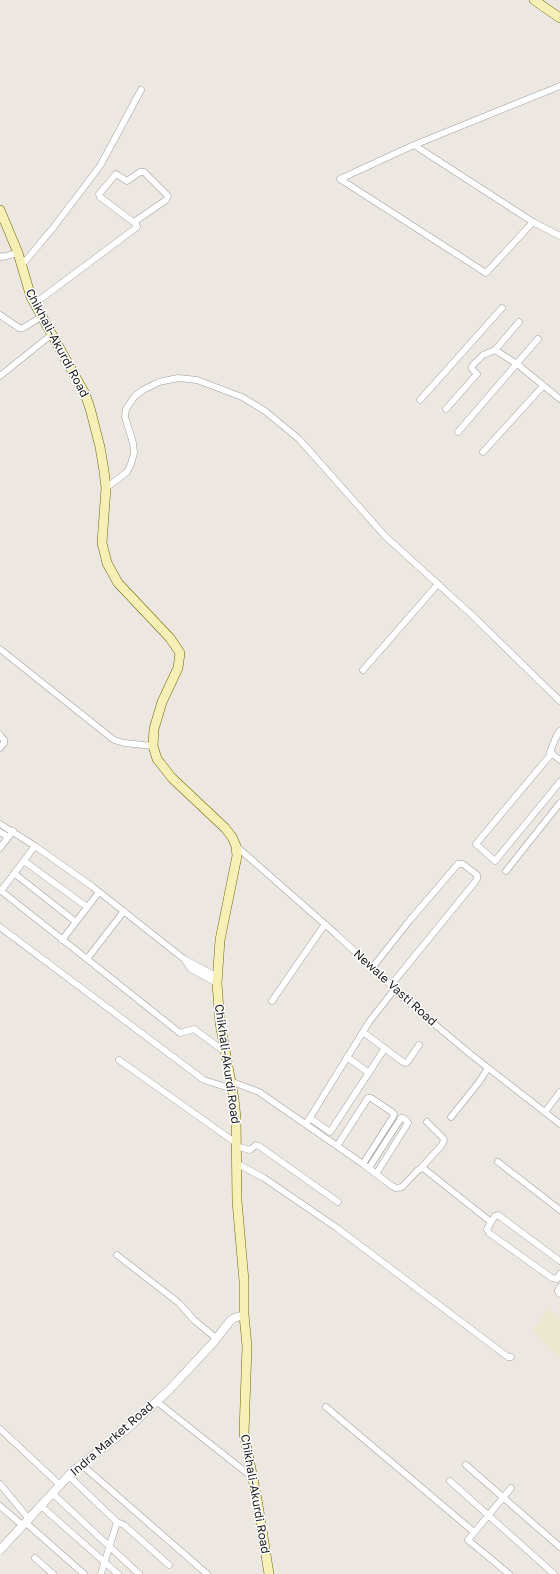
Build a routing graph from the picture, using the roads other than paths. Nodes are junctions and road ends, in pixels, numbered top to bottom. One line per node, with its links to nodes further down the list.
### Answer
1 (534, 0): 4 (main road)
2 (544, 0): 3 (main road)
3 (560, 11)
4 (560, 18)
5 (560, 86): 7 (street)
6 (141, 90): 14 (street)
7 (414, 145): 10 (street); 10 (street)
8 (0, 210): 12 (main road, Chikhali-Akurdi Road)
9 (134, 222): 9 (street); 15 (street)
10 (533, 222): 11 (street)
11 (560, 236)
12 (18, 252): 13 (street); 14 (main road, Chikhali-Akurdi Road)
13 (0, 256)
14 (22, 265): 15 (main road, Chikhali-Akurdi Road)
15 (34, 304): 18 (main road, Chikhali-Akurdi Road)
16 (502, 308): 27 (street)
17 (0, 315): 18 (street)
18 (41, 317): 20 (main road, Chikhali-Akurdi Road)
19 (519, 322): 22 (street)
20 (51, 335): 24 (street); 31 (main road, Chikhali-Akurdi Road)
21 (538, 339): 23 (street)
22 (495, 350): 23 (street); 28 (street)
23 (516, 364): 25 (street); 29 (street)
24 (0, 376)
25 (543, 386): 26 (street); 30 (street)
26 (560, 399)
27 (420, 400)
28 (446, 409)
29 (458, 432)
30 (483, 452)
31 (106, 488): 32 (street); 38 (main road)
32 (438, 584): 34 (street); 35 (street)
33 (0, 649): 38 (street)
34 (363, 670)
35 (560, 701)
36 (560, 731): 40 (street)
37 (0, 735): 39 (street)
38 (153, 746): 49 (main road)
39 (0, 748)
40 (552, 753): 41 (street); 42 (street)
41 (560, 760)
42 (560, 782)
43 (560, 803): 52 (street)
44 (0, 824): 45 (street)
45 (13, 831): 47 (street); 48 (street)
46 (0, 832): 47 (street)
47 (8, 837): 50 (street)
48 (35, 846): 51 (street); 55 (street)
49 (236, 846): 59 (street, Newale Vasti Road); 64 (main road, Chikhali-Akurdi Road)
50 (0, 848)
51 (24, 862): 53 (street); 56 (street)
52 (506, 871)
53 (15, 874): 54 (street); 58 (street)
54 (1, 891): 61 (street)
55 (99, 892): 56 (street); 57 (street)
56 (87, 907): 58 (street)
57 (124, 911): 62 (street); 64 (street)
58 (76, 922): 61 (street)
59 (325, 924): 63 (street, Newale Vasti Road); 66 (street)
60 (0, 926): 75 (street)
61 (62, 940): 62 (street)
62 (86, 959): 70 (street)
63 (372, 968): 65 (street, Newale Vasti Road); 65 (street)
64 (218, 980): 70 (main road, Chikhali-Akurdi Road)
65 (392, 987): 67 (street); 73 (street, Newale Vasti Road)
66 (272, 1001)
67 (363, 1032): 69 (street); 71 (street)
68 (419, 1045): 69 (street)
69 (385, 1048): 74 (street)
70 (225, 1052): 75 (main road, Chikhali-Akurdi Road)
71 (347, 1057): 74 (street); 79 (street)
72 (119, 1060): 83 (street)
73 (488, 1068): 77 (street, Newale Vasti Road); 78 (street)
74 (369, 1073): 79 (street)
75 (231, 1085): 81 (street); 83 (main road, Chikhali-Akurdi Road)
76 (560, 1092): 77 (street)
77 (545, 1112): 82 (street, Newale Vasti Road)
78 (452, 1117)
79 (310, 1118): 81 (street)
80 (427, 1122): 89 (street)
81 (306, 1124): 84 (street)
82 (560, 1124)
83 (236, 1144): 86 (main road, Chikhali-Akurdi Road); 91 (street)
84 (337, 1146): 87 (street); 87 (street)
85 (498, 1162): 92 (street)
86 (236, 1163): 99 (main road, Chikhali-Akurdi Road); 101 (street)
87 (363, 1164): 88 (street)
88 (369, 1168): 90 (street); 90 (street)
89 (421, 1168): 90 (street); 93 (street)
90 (376, 1174)
91 (338, 1202)
92 (560, 1210)
93 (491, 1222): 95 (street); 96 (street)
94 (117, 1255): 100 (street)
95 (560, 1261)
96 (560, 1274)
97 (560, 1287): 98 (street)
98 (560, 1294)
99 (244, 1315): 100 (street, Indra Market Road); 108 (main road, Chikhali-Akurdi Road)
100 (217, 1339): 102 (street, Indra Market Road)
101 (511, 1357)
102 (156, 1401): 105 (street, Indra Market Road); 108 (street)
103 (326, 1407): 120 (street)
104 (0, 1429): 111 (street)
105 (82, 1464): 107 (street, Indra Market Road); 132 (street)
106 (466, 1465): 114 (street)
107 (69, 1476): 111 (street, Indra Market Road); 119 (street)
108 (252, 1477): 133 (main road, Chikhali-Akurdi Road)
109 (450, 1481): 117 (street)
110 (0, 1484): 118 (street)
111 (60, 1485): 113 (street, Indra Market Road)
112 (511, 1488): 114 (street)
113 (52, 1494): 116 (street, Indra Market Road); 122 (street)
114 (503, 1497): 117 (street); 121 (street)
115 (0, 1506): 118 (street)
116 (40, 1506): 118 (street, Indra Market Road); 125 (street)
117 (488, 1515): 120 (street); 135 (street)
118 (25, 1522): 123 (street, Indra Market Road); 128 (street)
119 (118, 1522): 122 (street); 126 (street)
120 (474, 1532): 134 (street)
121 (560, 1547)
122 (110, 1548): 125 (street); 131 (street)
123 (0, 1550)
124 (35, 1558): 127 (street)
125 (105, 1562): 129 (street); 130 (street)
126 (170, 1566)
127 (53, 1574)
128 (84, 1574)
129 (101, 1574)
130 (118, 1574)
131 (138, 1574)
132 (207, 1574)
133 (269, 1574)
134 (509, 1574)
135 (554, 1574)

